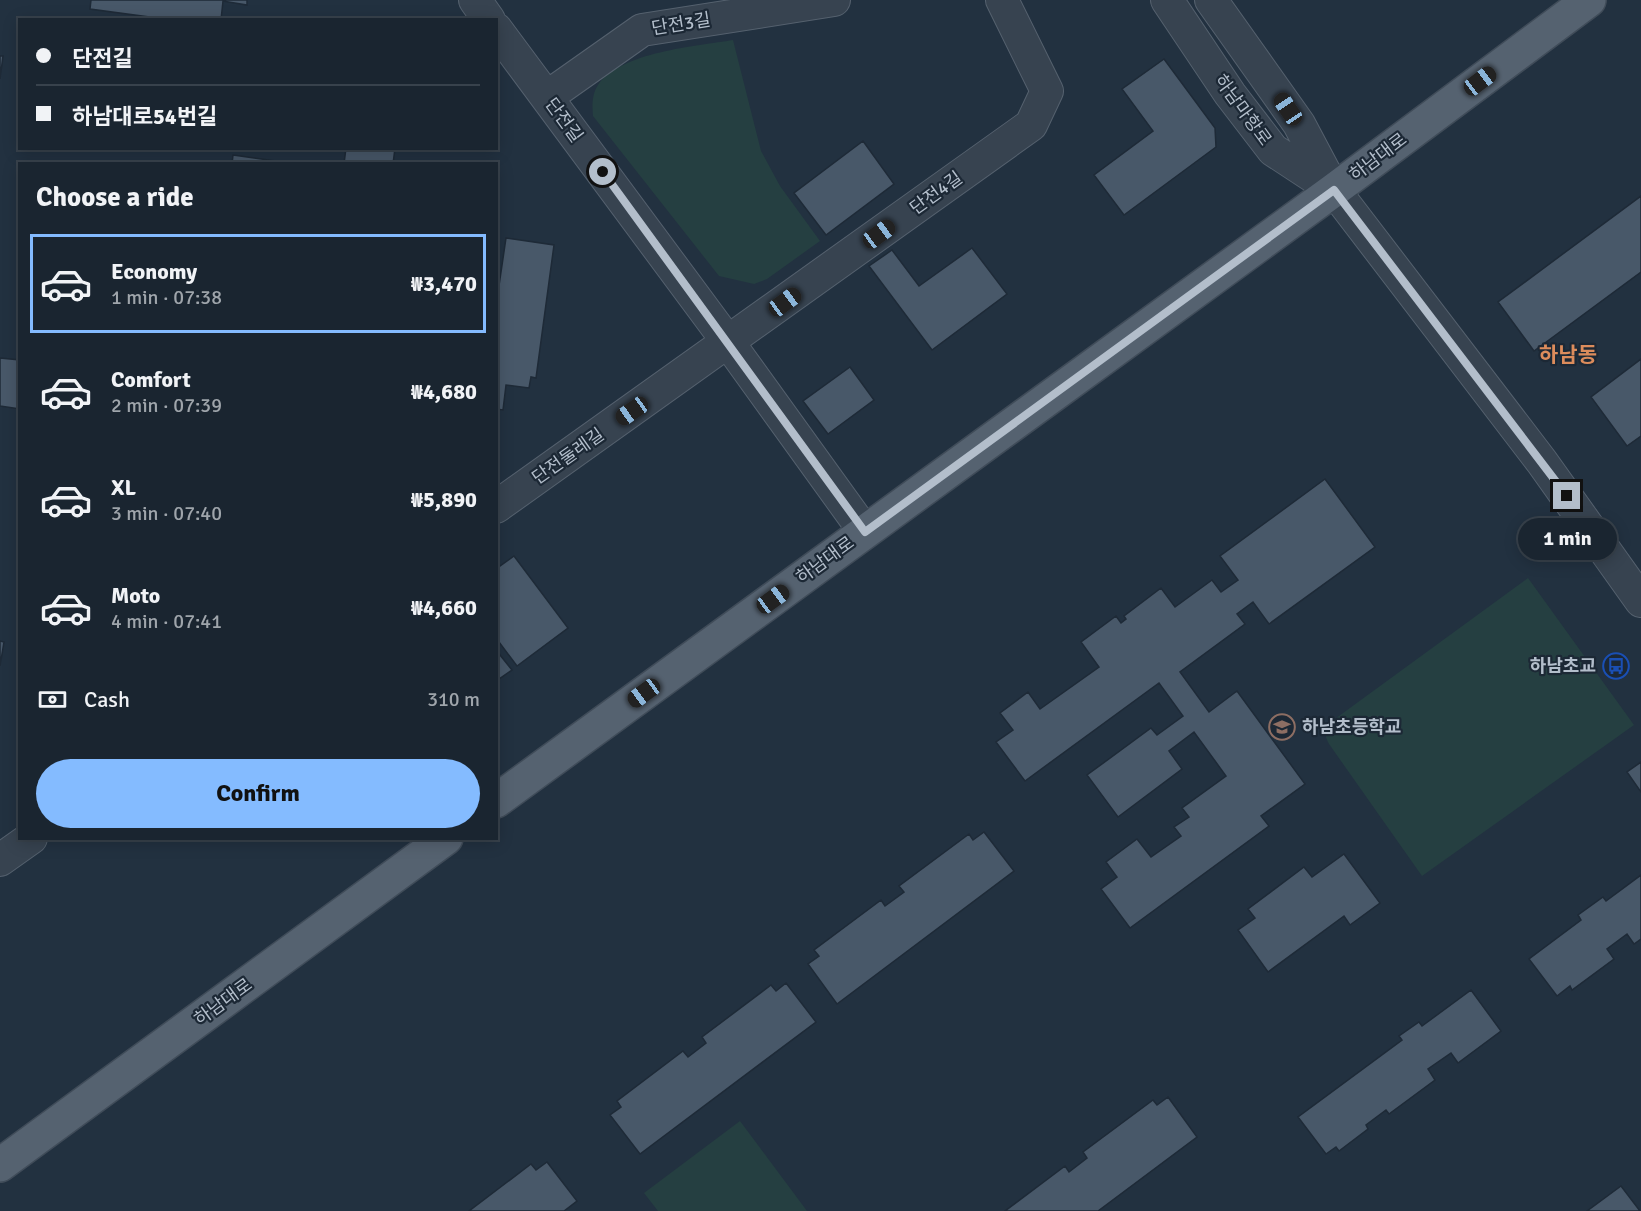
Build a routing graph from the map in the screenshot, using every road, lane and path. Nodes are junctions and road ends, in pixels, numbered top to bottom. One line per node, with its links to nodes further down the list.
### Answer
1 (475, 0): 7 (street)
2 (834, 0): 9 (street, 단전3길)
3 (1002, 0): 11 (street, 단전4길)
4 (1167, 0): 10 (street, 하남마항로)
5 (1211, 0): 10 (street, 하남마항로)
6 (1589, 0): 10 (main road, 하남대로)
7 (488, 18)
8 (498, 32): 9 (street, 단전길)
9 (547, 97): 11 (street, 단전길)
10 (1334, 190): 13 (main road, 하남대로); 14 (street)
11 (728, 342): 12 (street, 단전둘레길); 13 (street, 단전길)
12 (498, 506)
13 (865, 532): 15 (main road, 하남대로)
14 (1641, 601)
15 (498, 800)
16 (28, 840): 18 (street)
17 (443, 840): 19 (main road, 하남대로)
18 (0, 860)
19 (0, 1165)

